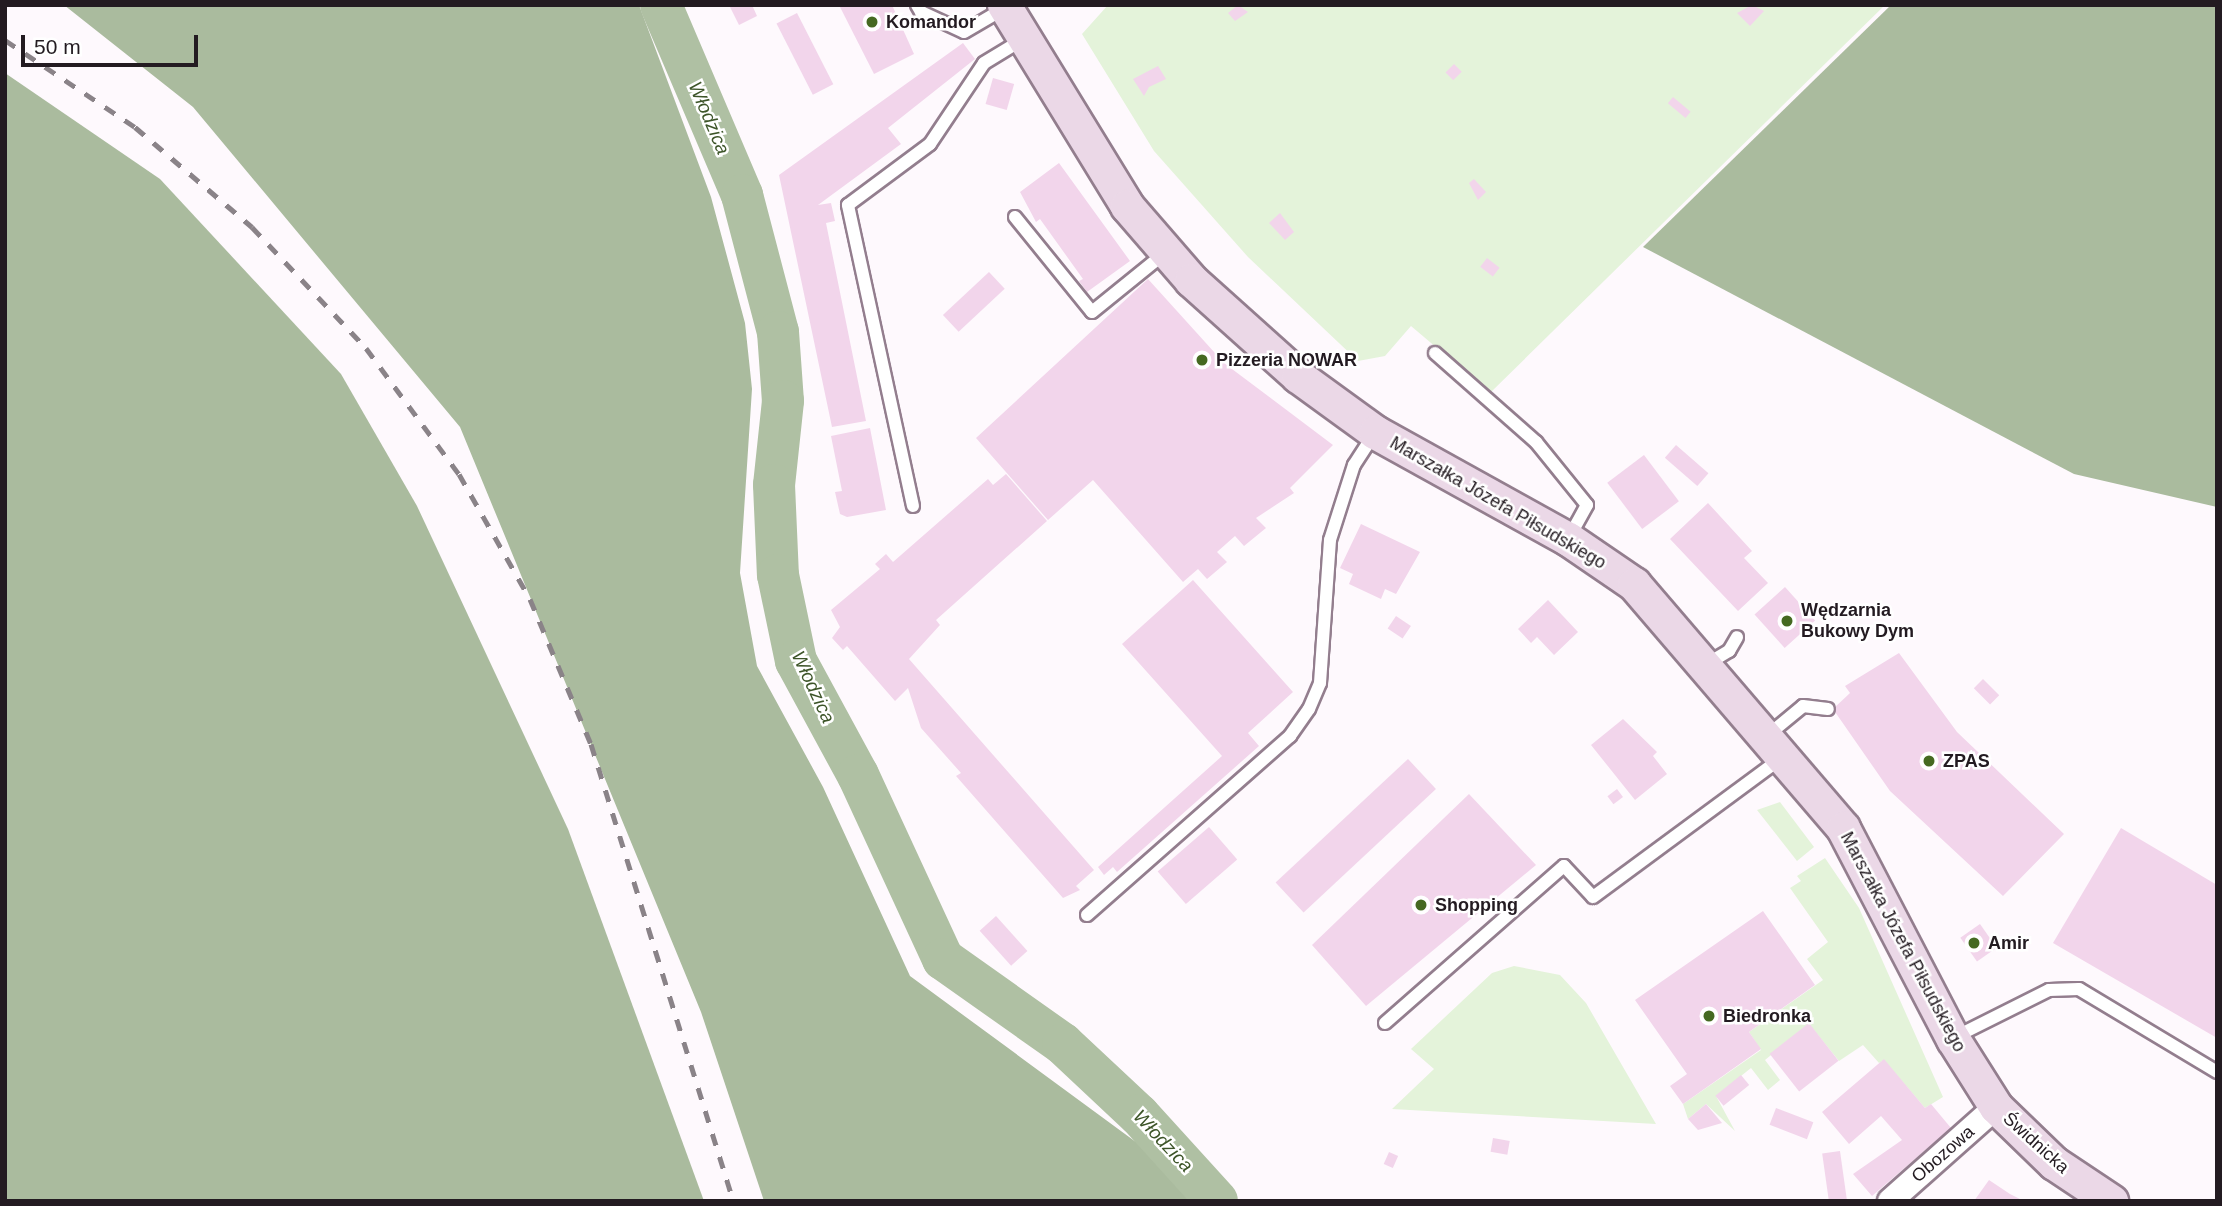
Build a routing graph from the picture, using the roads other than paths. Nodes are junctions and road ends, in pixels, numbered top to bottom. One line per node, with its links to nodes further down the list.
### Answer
1 (917, 5): 2 (lane)
2 (1004, 7): 3 (street, Marszałka Józefa Piłsudskiego)
3 (1022, 40): 5 (street, Marszałka Józefa Piłsudskiego); 8 (lane)
4 (1016, 217): 5 (lane)
5 (1166, 251): 7 (street, Marszałka Józefa Piłsudskiego)
6 (1435, 353): 9 (lane)
7 (1375, 432): 9 (street, Marszałka Józefa Piłsudskiego); 14 (lane)
8 (913, 506)
9 (1567, 540): 11 (street, Marszałka Józefa Piłsudskiego)
10 (1737, 637): 11 (lane)
11 (1707, 664): 13 (street, Marszałka Józefa Piłsudskiego)
12 (1828, 709): 13 (lane)
13 (1777, 745): 15 (lane); 16 (street, Marszałka Józefa Piłsudskiego)
14 (1087, 915)
15 (1385, 1023)
16 (1953, 1039): 17 (lane); 18 (street, Marszałka Józefa Piłsudskiego)
17 (2217, 1072)
18 (1996, 1107): 19 (street, Obozowa); 20 (street, Świdnicka)
19 (1890, 1201)
20 (2111, 1201)

